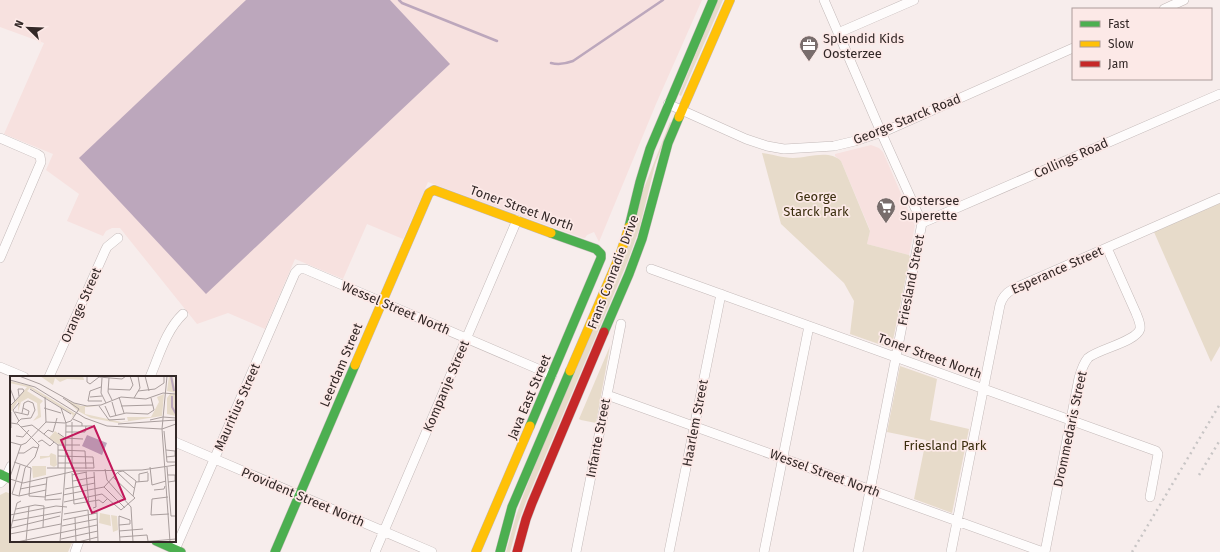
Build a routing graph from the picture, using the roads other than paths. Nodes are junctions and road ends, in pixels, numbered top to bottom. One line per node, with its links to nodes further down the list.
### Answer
1 (713, 0): 10 (main road, Frans Conradie Drive)
2 (730, 0): 11 (main road, Frans Conradie Drive)
3 (824, 0): 7 (street, Friesland Street)
4 (914, 0): 7 (street)
5 (1184, 0): 6 (street)
6 (1166, 8)
7 (838, 33): 12 (street, Friesland Street)
8 (1072, 48): 12 (street, George Starck Road)
9 (1220, 94): 17 (street, Collings Road)
10 (668, 104): 11 (street, George Starck Road); 58 (main road, Frans Conradie Drive)
11 (682, 111): 12 (street, George Starck Road); 59 (main road, Frans Conradie Drive)
12 (881, 132): 17 (street, Friesland Street)
13 (0, 138): 21 (street)
14 (434, 190): 16 (main road, Toner Street North); 25 (main road, Leerdam Street)
15 (1220, 198): 19 (street, Esperance Street)
16 (517, 220): 20 (main road, Toner Street North); 29 (street, Kompanje Street)
17 (922, 223): 30 (street, Friesland Street)
18 (118, 238): 34 (street, Orange Street)
19 (1107, 248): 36 (street, Esperance Street); 38 (street, Drommedaris Street)
20 (600, 252): 32 (main road, Java East Street)
21 (0, 258)
22 (305, 269): 25 (street, Wessel Street North); 42 (street, Mauritius Street)
23 (651, 269): 24 (street, Toner Street North)
24 (721, 294): 28 (street, Toner Street North); 39 (street, Haarlem Street)
25 (383, 302): 29 (street, Wessel Street North); 46 (main road, Leerdam Street)
26 (183, 314): 35 (street)
27 (620, 324): 37 (street, Infante Street)
28 (808, 326): 30 (street, Toner Street North); 41 (street)
29 (467, 338): 32 (street, Wessel Street North); 49 (street, Kompanje Street)
30 (896, 357): 36 (street, Toner Street North); 45 (street, Friesland Street)
31 (0, 367): 33 (street)
32 (552, 375): 57 (main road, Java East Street)
33 (22, 376)
34 (49, 376)
35 (150, 376)
36 (983, 389): 38 (street, Toner Street North); 48 (street, Esperance Street)
37 (607, 395): 39 (street, Wessel Street North); 60 (street, Infante Street)
38 (1071, 420): 47 (street, Toner Street North); 65 (street, Drommedaris Street)
39 (694, 426): 41 (street, Wessel Street North); 61 (street, Haarlem Street)
40 (176, 442): 42 (street, Provident Street North)
41 (782, 458): 45 (street, Wessel Street North); 62 (street)
42 (214, 459): 46 (street, Provident Street North); 52 (street, Mauritius Street)
43 (10, 468): 44 (street)
44 (4, 479)
45 (870, 490): 48 (street, Wessel Street North); 63 (street, Friesland Street)
46 (299, 495): 49 (street, Provident Street North); 54 (main road, Leerdam Street)
47 (1150, 497)
48 (957, 521): 64 (street, Esperance Street); 65 (street, Wessel Street North)
49 (383, 531): 55 (street, Kompanje Street); 56 (street, Provident Street North)
50 (79, 542): 53 (street)
51 (158, 542): 52 (main road)
52 (177, 551)
53 (75, 552)
54 (275, 552)
55 (374, 552)
56 (432, 552)
57 (476, 552)
58 (500, 552)
59 (517, 552)
60 (576, 552)
61 (669, 552)
62 (764, 552)
63 (858, 552)
64 (951, 552)
65 (1044, 552)

